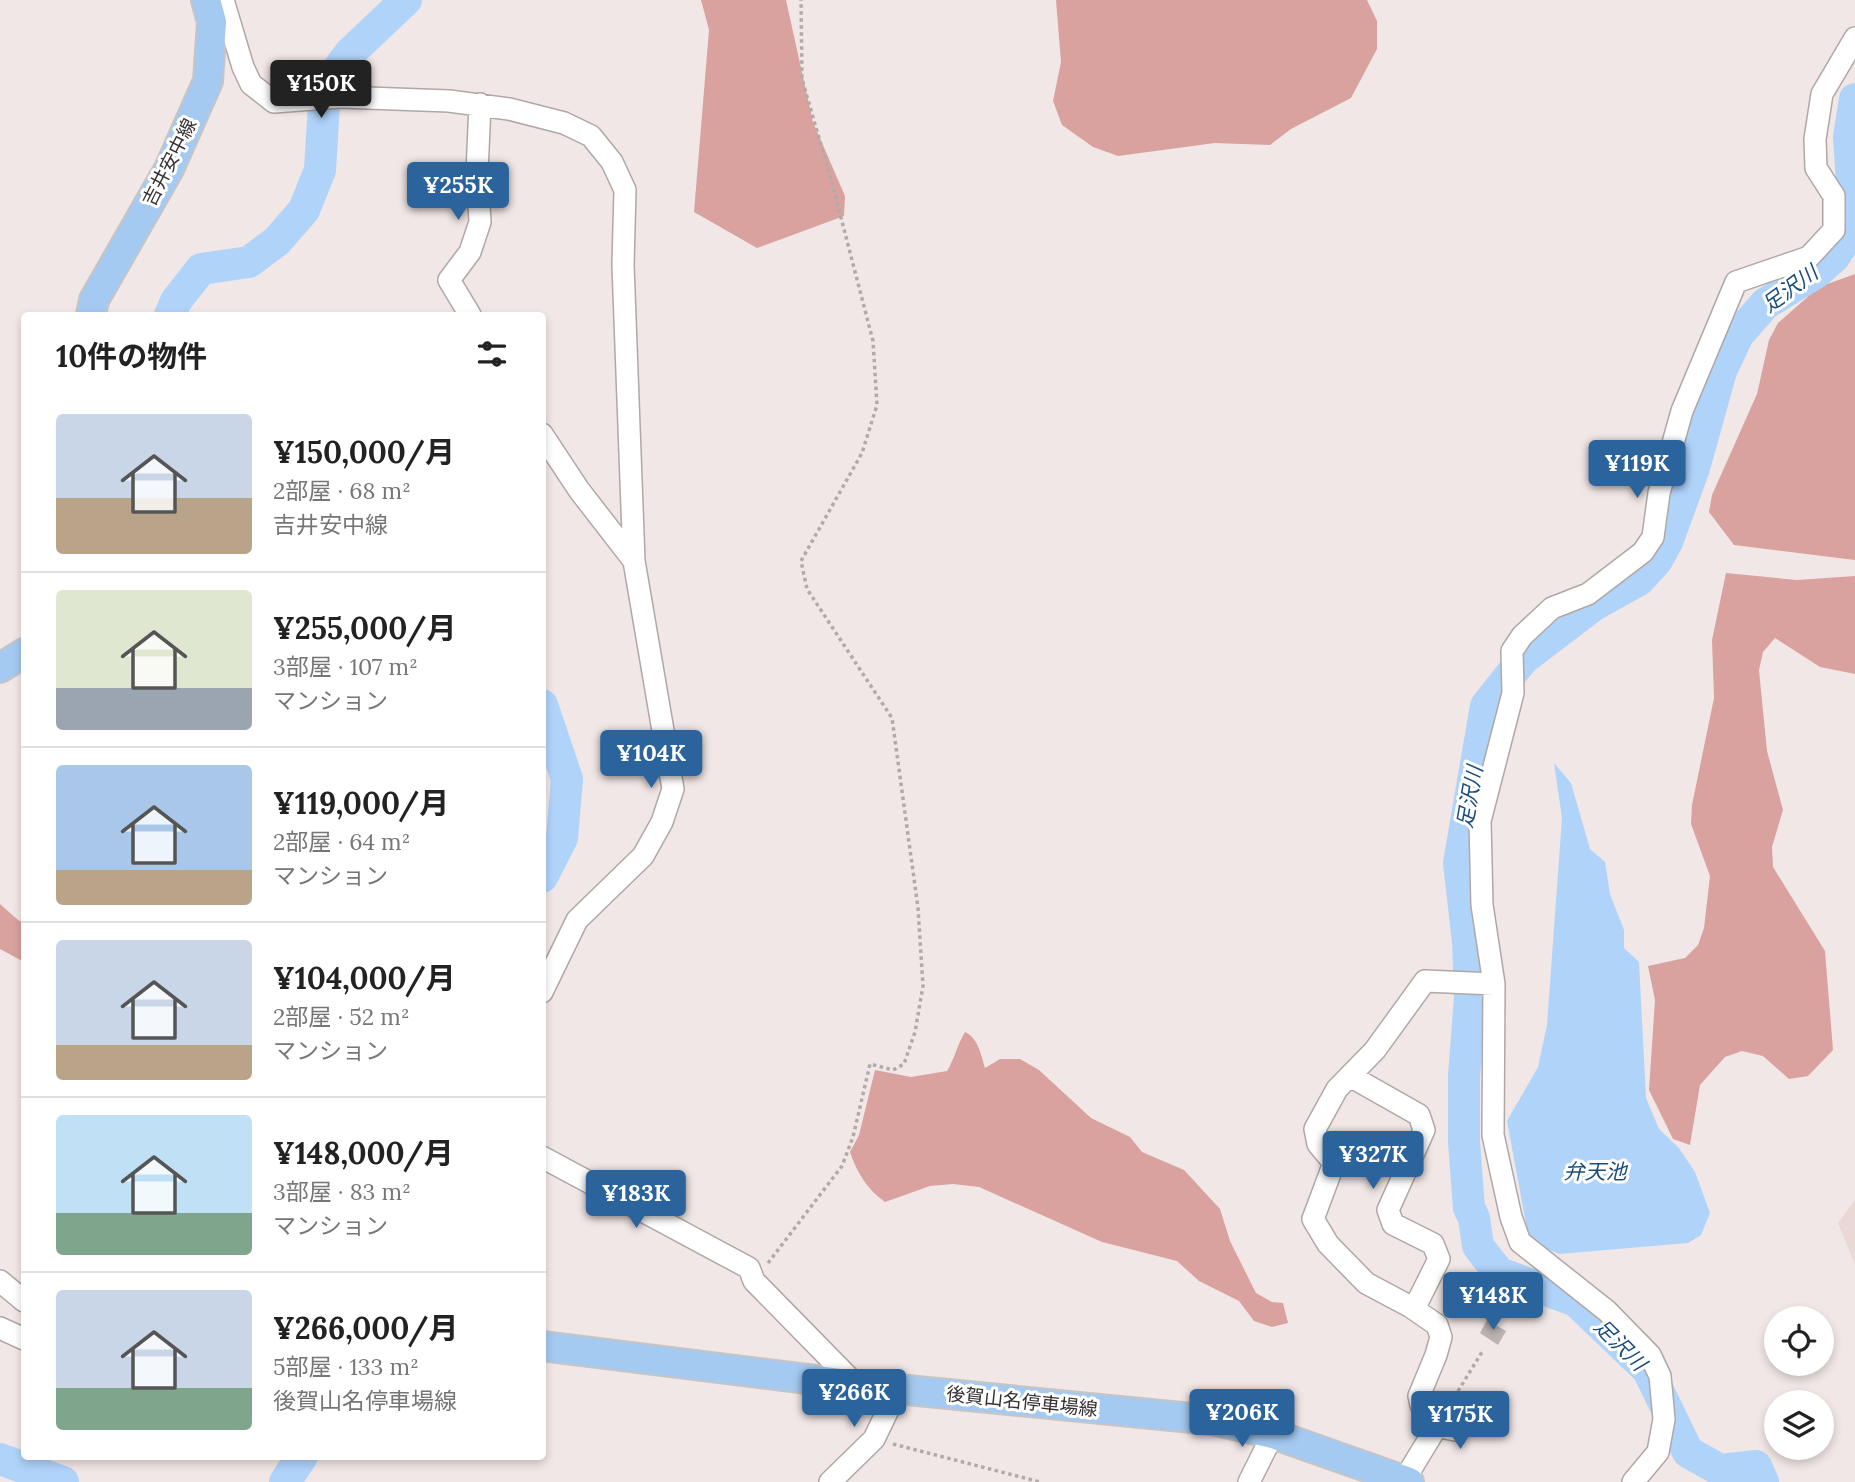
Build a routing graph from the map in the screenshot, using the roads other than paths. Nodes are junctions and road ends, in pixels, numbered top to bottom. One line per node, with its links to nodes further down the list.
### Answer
1 (206, 0): 5 (main road, 吉井安中線)
2 (223, 0): 4 (street)
3 (1855, 38): 12 (street)
4 (480, 104): 6 (street); 8 (street)
5 (92, 312)
6 (468, 312)
7 (546, 440): 8 (street)
8 (634, 561): 11 (street)
9 (21, 655): 10 (main road)
10 (0, 668)
11 (546, 984)
12 (1493, 984): 13 (street); 29 (street)
13 (1350, 1076): 17 (street); 17 (street)
14 (546, 1159): 21 (street)
15 (0, 1281): 16 (street)
16 (21, 1298)
17 (1414, 1309): 24 (street)
18 (0, 1328): 19 (street)
19 (21, 1338)
20 (546, 1346): 21 (main road, 後賀山名停車場線)
21 (856, 1385): 22 (main road, 後賀山名停車場線)
22 (898, 1389): 25 (main road, 後賀山名停車場線); 27 (street)
23 (1471, 1418): 24 (street)
24 (1440, 1420): 26 (street)
25 (1273, 1434): 26 (main road, 後賀山名停車場線); 28 (street)
26 (1406, 1481)
27 (830, 1482)
28 (1249, 1482)
29 (1633, 1482)

